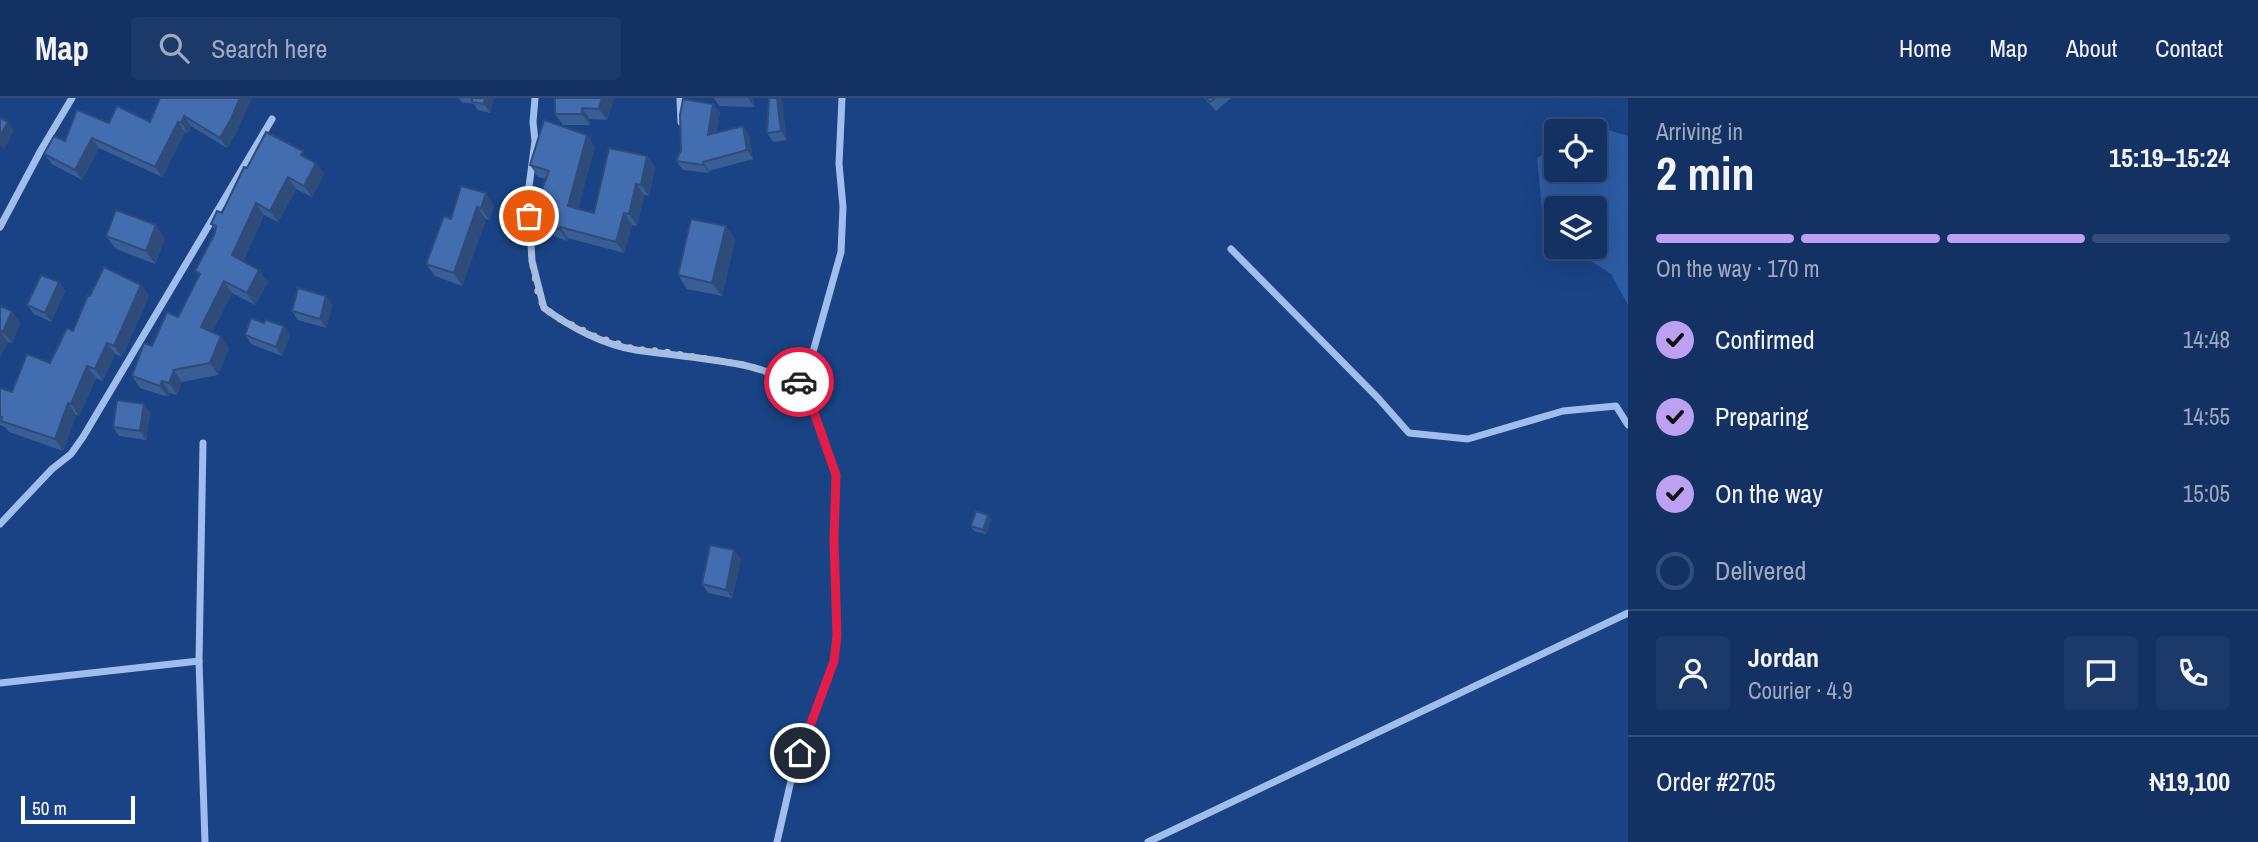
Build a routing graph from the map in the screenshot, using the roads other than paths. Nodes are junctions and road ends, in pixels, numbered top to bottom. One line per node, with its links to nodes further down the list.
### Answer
1 (72, 98): 7 (street)
2 (535, 98): 9 (street)
3 (680, 98): 6 (street)
4 (842, 98): 9 (street)
5 (272, 119): 12 (street)
6 (681, 134)
7 (0, 227)
8 (1231, 249): 10 (street)
9 (804, 384): 17 (street)
10 (1628, 425)
11 (203, 443): 14 (street)
12 (0, 524)
13 (1628, 613): 18 (street)
14 (199, 662): 15 (street); 16 (street)
15 (0, 683)
16 (205, 842)
17 (778, 842)
18 (1148, 842)

